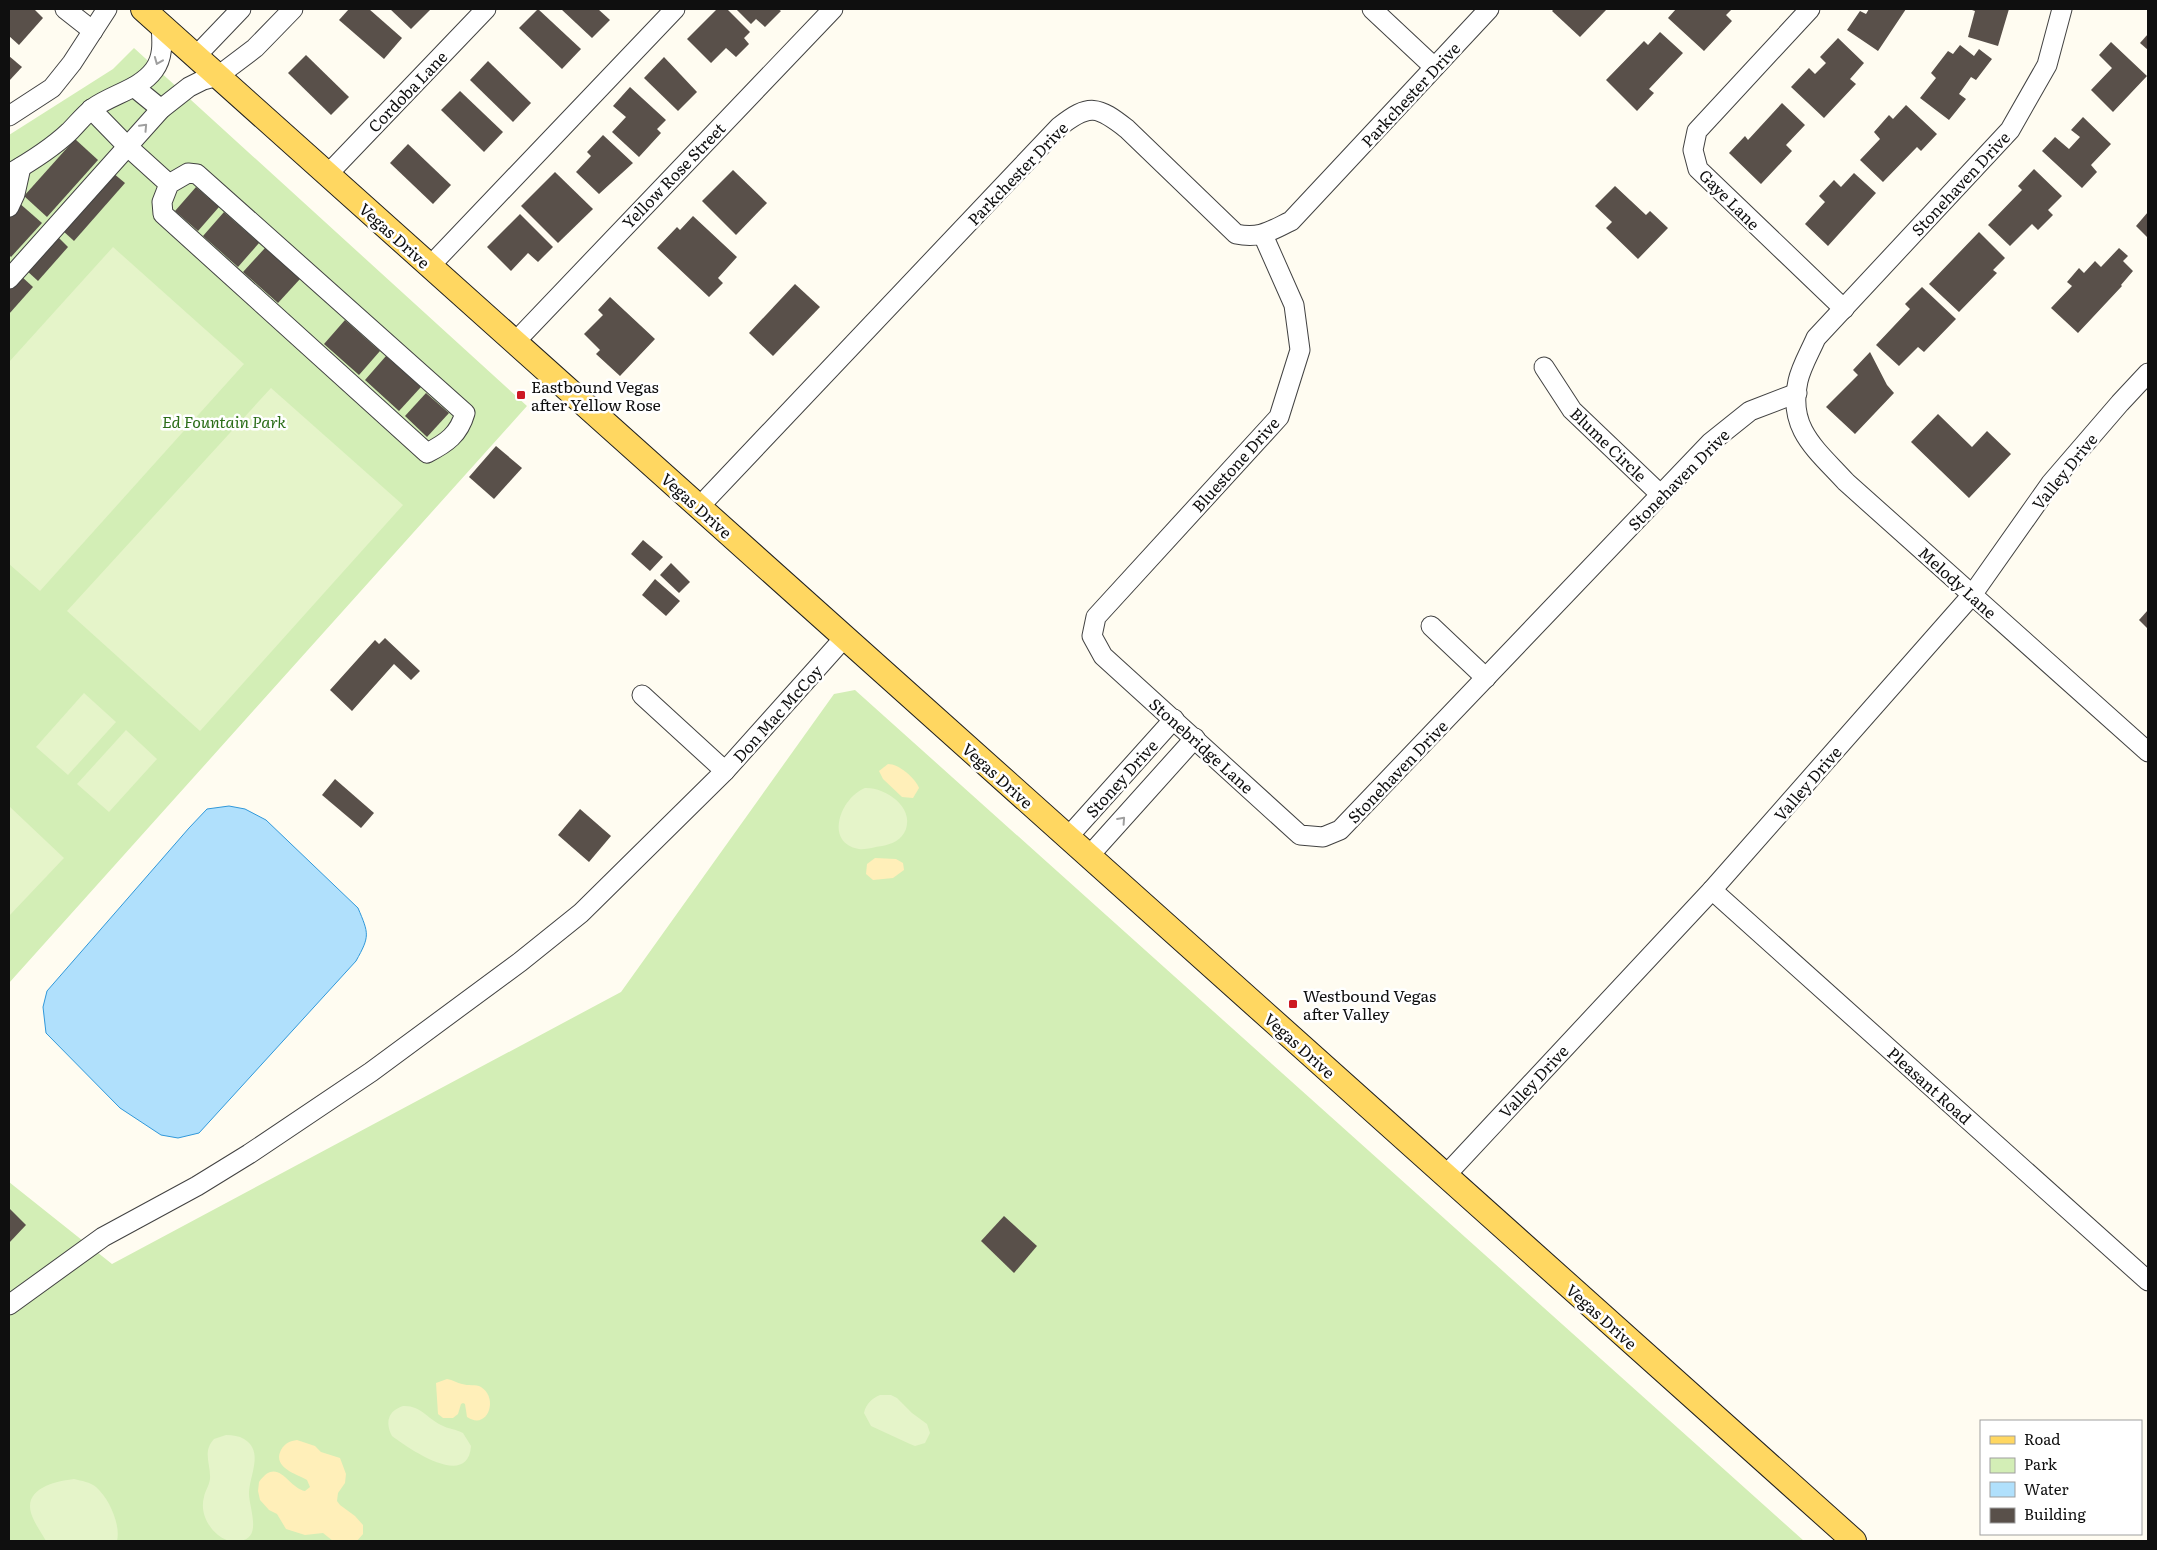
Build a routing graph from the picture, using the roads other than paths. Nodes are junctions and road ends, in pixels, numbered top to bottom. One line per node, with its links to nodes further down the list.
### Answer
1 (65, 9): 14 (street)
2 (107, 9): 14 (street)
3 (143, 9): 13 (main road, Vegas Drive)
4 (241, 9): 15 (street)
5 (293, 9): 17 (street)
6 (486, 9): 24 (street, Cordoba Lane)
7 (675, 9): 28 (street)
8 (833, 9): 31 (street, Yellow Rose Street)
9 (1372, 9): 16 (street)
10 (1489, 9): 16 (street, Parkchester Drive)
11 (1810, 9): 30 (street, Gaye Lane)
12 (2062, 9): 30 (street, Stonehaven Drive)
13 (162, 25): 15 (main road, Vegas Drive); 18 (street, one-way to 18)
14 (93, 31): 21 (street)
15 (196, 56): 17 (main road, Vegas Drive)
16 (1434, 67): 27 (street, Parkchester Drive)
17 (218, 76): 20 (street); 24 (main road, Vegas Drive)
18 (134, 87): 19 (street); 20 (street)
19 (91, 109): 22 (street); 23 (street)
20 (161, 109): 22 (street, one-way to 20)
21 (9, 116)
22 (127, 146): 25 (street); 29 (street)
23 (15, 170): 26 (street)
24 (328, 174): 28 (main road, Vegas Drive)
25 (169, 184): 25 (street)
26 (9, 207)
27 (1263, 235): 36 (street, Parkchester Drive); 39 (street, Bluestone Drive)
28 (430, 266): 31 (main road, Vegas Drive)
29 (9, 279)
30 (1844, 309): 34 (street, Stonehaven Drive)
31 (514, 342): 36 (main road, Vegas Drive)
32 (1544, 367): 35 (street, Blume Circle)
33 (2148, 373): 37 (street, Valley Drive)
34 (1797, 394): 35 (street, Stonehaven Drive); 37 (street, Melody Lane)
35 (1660, 494): 41 (street, Stonehaven Drive)
36 (699, 507): 40 (main road, Vegas Drive)
37 (1972, 595): 45 (street, Melody Lane); 50 (street, Valley Drive)
38 (1431, 626): 41 (street)
39 (1092, 636): 43 (street, Stonebridge Lane)
40 (845, 638): 46 (street, Don Mac McCoy); 47 (main road, Vegas Drive)
41 (1486, 678): 48 (street, Stonehaven Drive)
42 (642, 695): 46 (street, Don Mac McCoy)
43 (1174, 719): 44 (street, Stonebridge Lane); 47 (street, Stoney Drive)
44 (1195, 738): 48 (street, Stonebridge Lane); 49 (street, Stoney Drive, one-way to 44)
45 (2148, 752)
46 (725, 771): 53 (street)
47 (1068, 837): 49 (main road, Vegas Drive)
48 (1323, 837)
49 (1089, 856): 51 (main road, Vegas Drive)
50 (1712, 890): 51 (street, Valley Drive); 52 (street, Pleasant Road)
51 (1445, 1176): 54 (main road, Vegas Drive)
52 (2148, 1281)
53 (9, 1305)
54 (1854, 1541)

